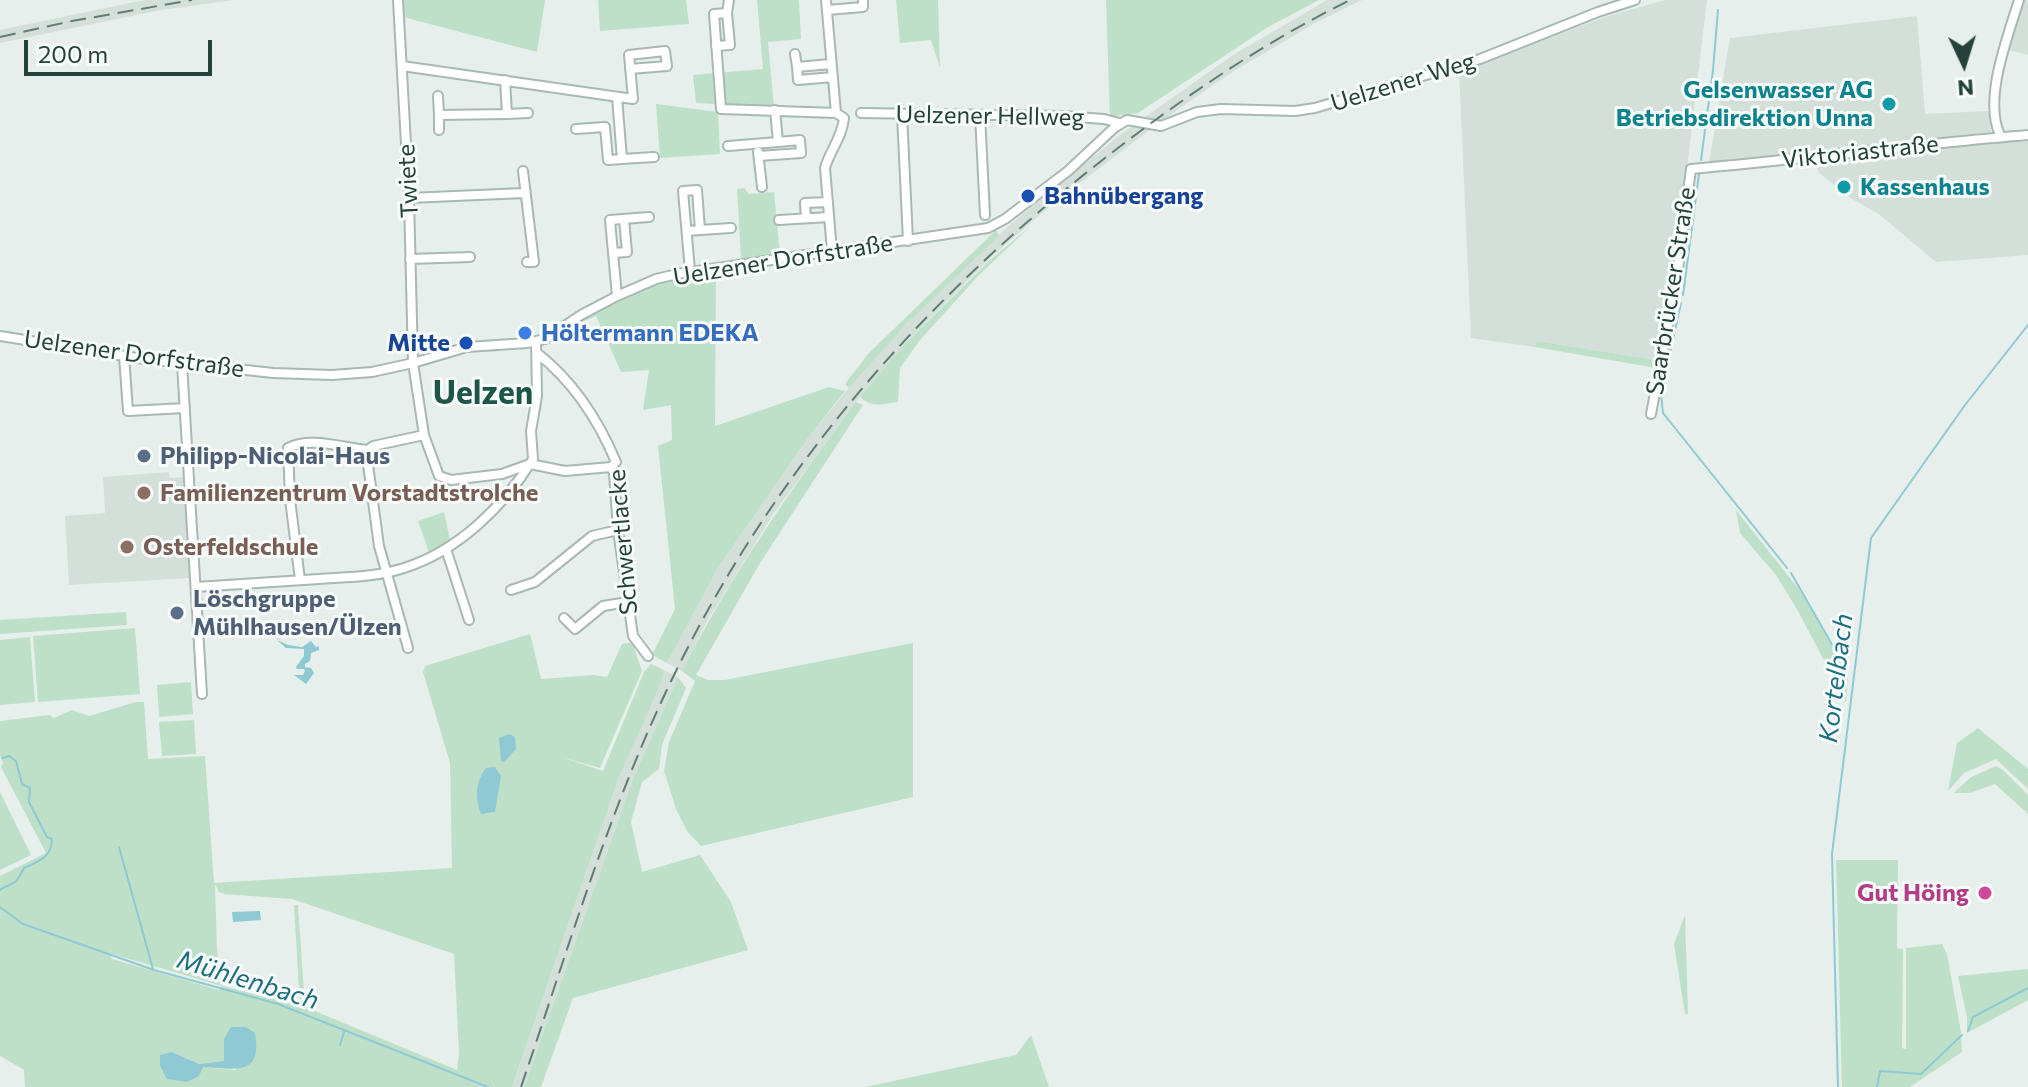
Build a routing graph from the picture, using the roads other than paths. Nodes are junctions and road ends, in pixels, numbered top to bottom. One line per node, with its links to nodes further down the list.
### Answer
1 (398, 0): 14 (street, Twiete)
2 (729, 0): 8 (street)
3 (826, 0): 7 (street)
4 (863, 0): 7 (street)
5 (1635, 0): 29 (street, Uelzener Weg)
6 (2019, 0): 34 (street)
7 (827, 10): 13 (street)
8 (727, 13): 10 (street); 11 (street)
9 (742, 44): 10 (street)
10 (730, 45): 11 (street)
11 (716, 46): 21 (street)
12 (795, 54): 15 (street)
13 (831, 64): 15 (street); 17 (street)
14 (402, 66): 18 (street); 46 (street, Twiete)
15 (797, 67): 17 (street)
16 (630, 69): 16 (street); 20 (street)
17 (833, 77): 23 (street)
18 (505, 80): 20 (street); 25 (street)
19 (438, 96): 27 (street)
20 (617, 97): 30 (street)
21 (775, 110): 23 (street); 36 (street)
22 (528, 113): 25 (street)
23 (836, 113): 47 (street)
24 (861, 113): 26 (street, Uelzener Hellweg)
25 (507, 114): 27 (street)
26 (902, 114): 28 (street, Uelzener Hellweg); 57 (street)
27 (439, 115): 33 (street)
28 (980, 115): 29 (street, Uelzener Hellweg); 48 (street)
29 (1119, 123): 57 (street, Uelzener Dorfstraße)
30 (620, 126): 31 (street); 41 (street)
31 (605, 127): 32 (street); 41 (street)
32 (576, 129)
33 (439, 130)
34 (2000, 135): 35 (street, Viktoriastraße); 42 (street, Viktoriastraße)
35 (2028, 135)
36 (778, 142): 37 (street); 39 (street)
37 (757, 143): 38 (street); 39 (street)
38 (728, 146)
39 (759, 156): 44 (street)
40 (654, 157): 41 (street)
41 (622, 159)
42 (1691, 169): 72 (street, Saarbrücker Straße)
43 (523, 171): 45 (street)
44 (762, 187)
45 (524, 193): 46 (street); 62 (street)
46 (409, 198): 61 (street, Twiete)
47 (828, 202): 50 (street); 51 (street)
48 (985, 215)
49 (649, 217): 52 (street)
50 (829, 217): 51 (street); 58 (street)
51 (806, 218): 53 (street)
52 (624, 219): 59 (street); 59 (street)
53 (779, 220)
54 (731, 228): 55 (street)
55 (700, 230): 56 (street); 56 (street)
56 (687, 231): 63 (street)
57 (908, 241): 58 (street, Uelzener Dorfstraße)
58 (832, 251): 63 (street, Uelzener Dorfstraße)
59 (613, 253): 64 (street)
60 (470, 257): 61 (street)
61 (410, 259): 69 (street, Twiete)
62 (534, 262)
63 (690, 271): 64 (street, Uelzener Dorfstraße)
64 (617, 296): 66 (street, Uelzener Dorfstraße)
65 (0, 336): 68 (street, Uelzener Dorfstraße)
66 (536, 342): 67 (street); 69 (street, Uelzener Dorfstraße)
67 (537, 353): 75 (street); 76 (street, Schwertlacke)
68 (124, 356): 70 (street, Uelzener Dorfstraße); 71 (street)
69 (413, 363): 70 (street, Uelzener Dorfstraße); 73 (street, Twiete)
70 (182, 364): 71 (street)
71 (185, 408): 81 (street)
72 (1651, 414)
73 (424, 435): 74 (street); 75 (street, Twiete)
74 (368, 450): 79 (street); 80 (street)
75 (530, 464): 76 (street); 78 (street)
76 (611, 467): 77 (street, Schwertlacke)
77 (618, 530): 82 (street); 83 (street, Schwertlacke)
78 (446, 549): 79 (street); 85 (street)
79 (385, 573): 80 (street); 86 (street)
80 (300, 580): 81 (street)
81 (196, 587): 88 (street)
82 (511, 590)
83 (628, 602): 84 (street); 87 (street, Schwertlacke)
84 (564, 618)
85 (469, 620)
86 (408, 648)
87 (648, 656)
88 (202, 694)

